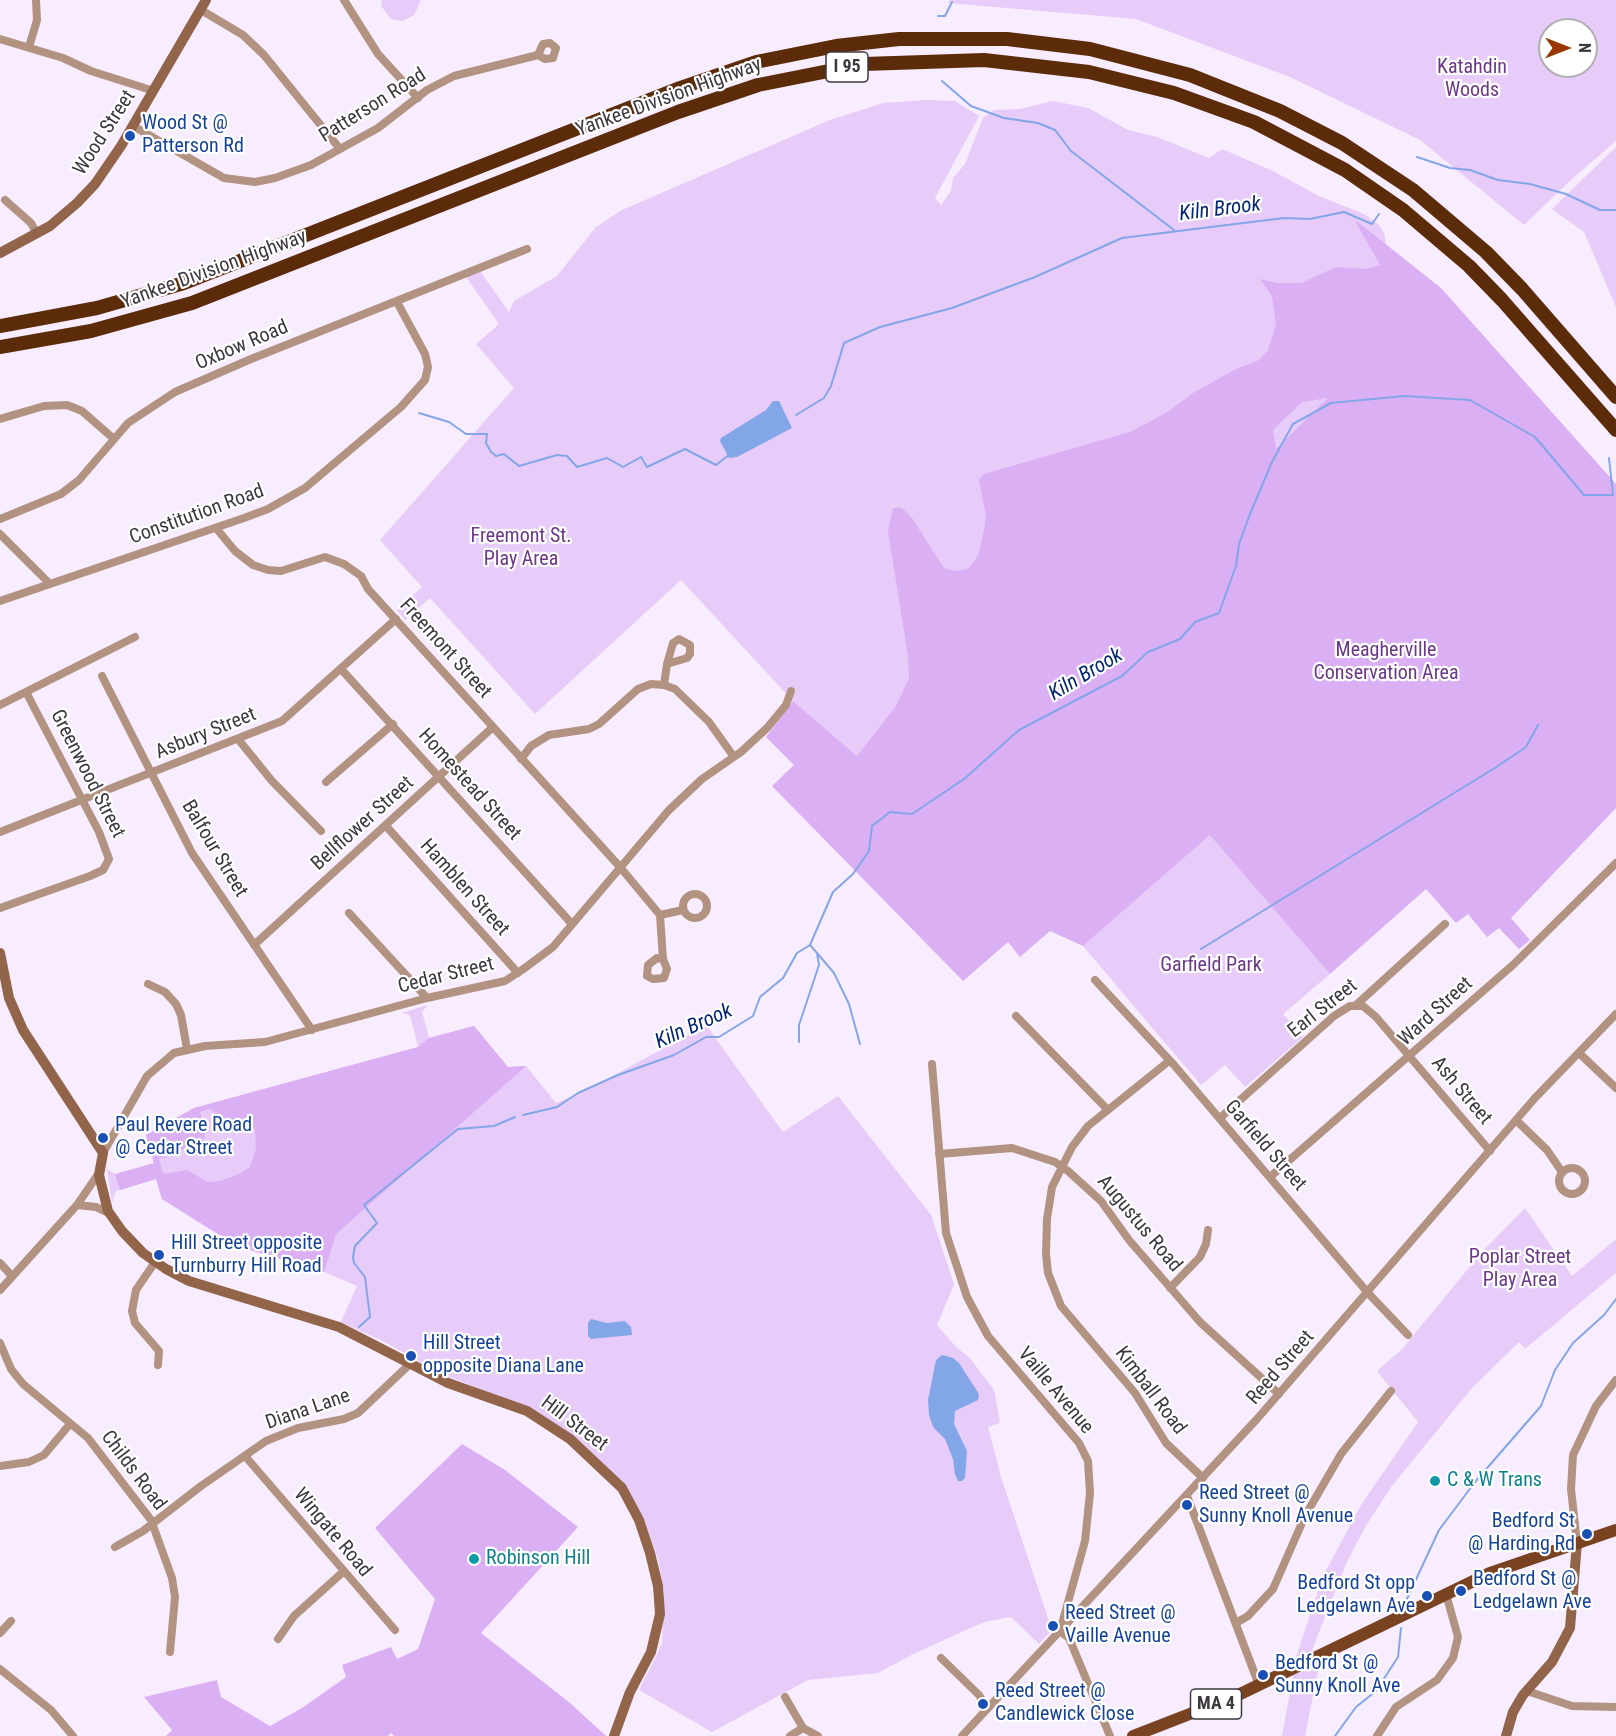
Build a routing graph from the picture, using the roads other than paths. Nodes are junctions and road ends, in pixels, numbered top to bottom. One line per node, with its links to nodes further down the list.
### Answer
1 (36, 0): 5 (street)
2 (344, 0): 8 (street)
3 (203, 5): 7 (street, Wood Street); 10 (street)
4 (0, 39): 5 (street)
5 (29, 46): 7 (street)
6 (537, 55): 8 (street, Patterson Road)
7 (154, 91): 9 (street, Wood Street)
8 (418, 98): 10 (street, Patterson Road)
9 (133, 126): 10 (street, Patterson Road); 12 (street, Wood Street)
10 (340, 149)
11 (4, 200): 12 (street)
12 (37, 234): 14 (street, Wood Street)
13 (527, 249): 15 (street, Oxbow Road)
14 (0, 253)
15 (397, 302): 21 (street, Oxbow Road); 23 (street, Constitution Road)
16 (0, 326): 18 (highway, Yankee Division Highway / I 95)
17 (0, 347): 20 (highway, Yankee Division Highway / I 95)
18 (1616, 397)
19 (0, 418): 21 (street)
20 (1616, 430)
21 (114, 439): 22 (street, Oxbow Road)
22 (0, 519)
23 (216, 528): 25 (street, Constitution Road); 27 (street, Freemont Street)
24 (0, 534): 25 (street)
25 (50, 584): 26 (street, Constitution Road)
26 (0, 601)
27 (396, 619): 30 (street, Asbury Street); 37 (street, Freemont Street)
28 (135, 637): 33 (street)
29 (667, 664): 32 (street)
30 (340, 669): 36 (street, Homestead Street); 38 (street, Asbury Street)
31 (102, 676): 41 (street, Balfour Street)
32 (664, 685): 39 (street); 40 (street)
33 (26, 692): 35 (street); 44 (street, Greenwood Street)
34 (791, 692): 39 (street, Cedar Street)
35 (0, 705)
36 (393, 724): 42 (street, Homestead Street); 43 (street)
37 (493, 727): 40 (street, Freemont Street); 42 (street, Bellflower Street)
38 (238, 739): 41 (street, Asbury Street); 46 (street)
39 (734, 757): 49 (street, Cedar Street)
40 (521, 759): 49 (street, Freemont Street)
41 (152, 774): 44 (street, Asbury Street); 56 (street, Balfour Street)
42 (440, 778): 45 (street, Bellflower Street); 54 (street, Homestead Street)
43 (326, 782)
44 (82, 800): 47 (street, Asbury Street); 50 (street, Greenwood Street)
45 (386, 826): 56 (street, Bellflower Street); 59 (street, Hamblen Street)
46 (321, 831)
47 (0, 832)
48 (1616, 862): 69 (street, Ward Street)
49 (620, 867): 53 (street, Freemont Street); 54 (street, Cedar Street)
50 (0, 908)
51 (683, 910): 53 (street)
52 (349, 913): 62 (street)
53 (660, 915): 58 (street)
54 (572, 924): 59 (street, Cedar Street)
55 (1445, 924): 63 (street, Earl Street)
56 (254, 945): 66 (street, Balfour Street)
57 (0, 953): 77 (street)
58 (663, 959)
59 (518, 973): 62 (street, Cedar Street)
60 (1095, 980): 70 (street, Garfield Street)
61 (148, 984): 67 (street)
62 (427, 998): 66 (street, Cedar Street)
63 (1356, 1006): 69 (street, Ash Street); 74 (street, Earl Street)
64 (1616, 1014): 68 (street, Reed Street)
65 (1016, 1016): 73 (street)
66 (312, 1030): 67 (street, Cedar Street)
67 (187, 1049): 77 (street, Cedar Street)
68 (1579, 1053): 72 (street); 75 (street, Reed Street)
69 (1410, 1057): 76 (street, Ash Street); 82 (street, Ward Street)
70 (1169, 1061): 73 (street, Kimball Road); 74 (street, Garfield Street)
71 (933, 1064): 78 (street, Vaille Avenue)
72 (1616, 1088)
73 (1108, 1110): 79 (street, Kimball Road)
74 (1220, 1118): 82 (street, Garfield Street)
75 (1517, 1121): 76 (street, Reed Street); 81 (street)
76 (1490, 1151): 91 (street, Reed Street)
77 (103, 1153): 80 (street, Cedar Street)
78 (939, 1154): 79 (street, Augustus Road); 110 (street, Vaille Avenue)
79 (1061, 1166): 89 (street, Augustus Road); 102 (street, Kimball Road)
80 (99, 1172): 83 (street, Cedar Street); 84 (street, Hill Street)
81 (1562, 1172)
82 (1270, 1177): 91 (street, Garfield Street)
83 (77, 1205): 84 (street); 88 (street, Cedar Street)
84 (109, 1213): 86 (street, Hill Street)
85 (1208, 1230): 89 (street)
86 (155, 1262): 94 (street, Hill Street); 95 (street)
87 (0, 1263): 88 (street)
88 (12, 1276): 90 (street, Cedar Street)
89 (1170, 1288): 98 (street, Augustus Road)
90 (0, 1290)
91 (1368, 1293): 92 (street, Garfield Street); 98 (street, Reed Street)
92 (1408, 1335)
93 (0, 1342): 99 (street, Childs Road)
94 (411, 1364): 100 (street, Diana Lane); 128 (street, Hill Street)
95 (158, 1365)
96 (1616, 1380): 106 (street)
97 (1390, 1391): 113 (street)
98 (1279, 1394): 102 (street, Reed Street)
99 (70, 1424): 101 (street); 104 (street, Childs Road)
100 (244, 1456): 104 (street, Diana Lane); 108 (street, Wingate Road)
101 (0, 1466)
102 (1203, 1479): 103 (street, Reed Street)
103 (1187, 1496): 111 (street, Reed Street); 113 (street)
104 (152, 1524): 107 (street, Diana Lane); 118 (street, Childs Road)
105 (1616, 1530): 106 (main road, MA 4)
106 (1577, 1542): 109 (main road, MA 4); 122 (street)
107 (116, 1547)
108 (343, 1572): 114 (street, Wingate Road); 117 (street)
109 (1446, 1594): 121 (main road, MA 4); 134 (street)
110 (1069, 1599): 111 (street); 115 (street, Vaille Avenue)
111 (1084, 1606): 115 (street, Reed Street)
112 (11, 1621): 116 (street)
113 (1236, 1623): 121 (street)
114 (395, 1630)
115 (1060, 1631): 125 (street, Reed Street); 132 (street)
116 (0, 1633)
117 (278, 1639)
118 (170, 1652)
119 (941, 1658): 125 (street)
120 (0, 1669): 127 (street)
121 (1259, 1685): 133 (main road, MA 4)
122 (1527, 1691): 124 (street); 135 (street)
123 (785, 1697): 126 (street)
124 (1616, 1707)
125 (987, 1708): 131 (street, Reed Street)
126 (803, 1728): 129 (street); 130 (street)
127 (73, 1736)
128 (614, 1736)
129 (790, 1736)
130 (818, 1736)
131 (962, 1736)
132 (1110, 1736)
133 (1134, 1736)
134 (1377, 1736)
135 (1506, 1736)

